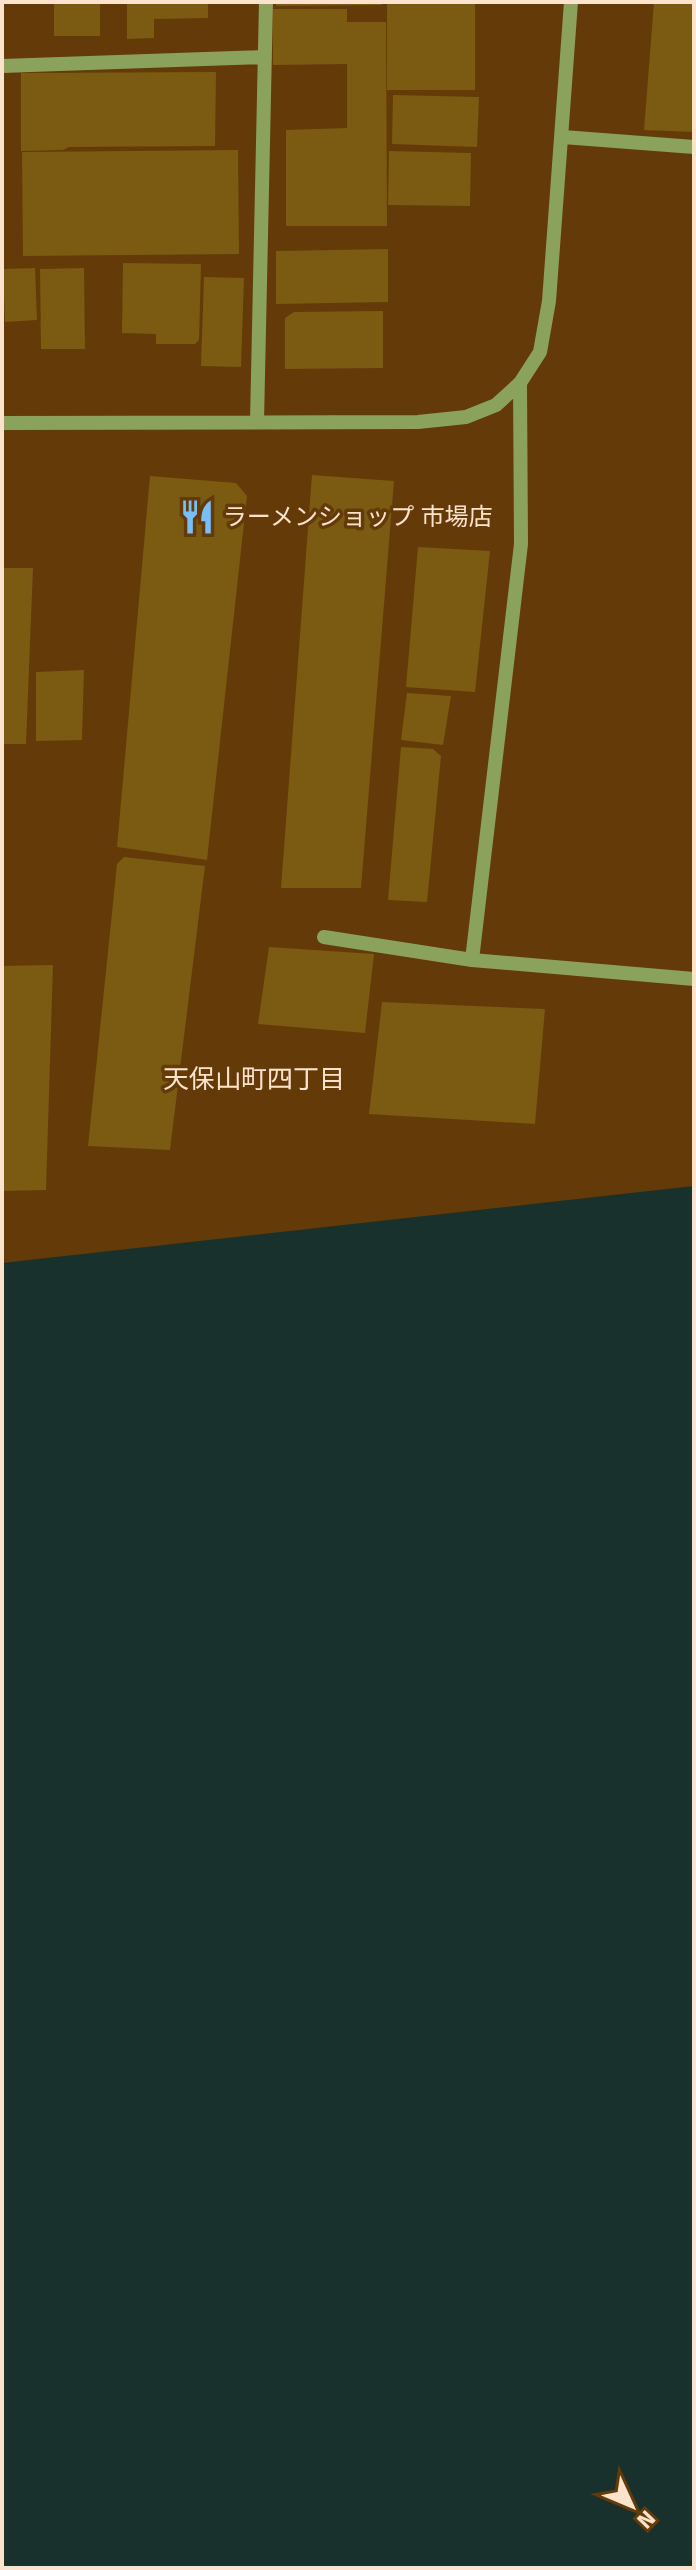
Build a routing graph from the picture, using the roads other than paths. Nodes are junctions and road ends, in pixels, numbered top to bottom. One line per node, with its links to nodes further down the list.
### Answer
1 (266, 2): 3 (street)
2 (571, 2): 5 (street)
3 (265, 57): 4 (street); 8 (street)
4 (2, 66)
5 (563, 137): 6 (street); 7 (street)
6 (694, 147)
7 (520, 383): 8 (street); 11 (street)
8 (257, 422): 9 (street)
9 (2, 423)
10 (324, 937): 11 (street)
11 (472, 960): 12 (street)
12 (694, 979)

